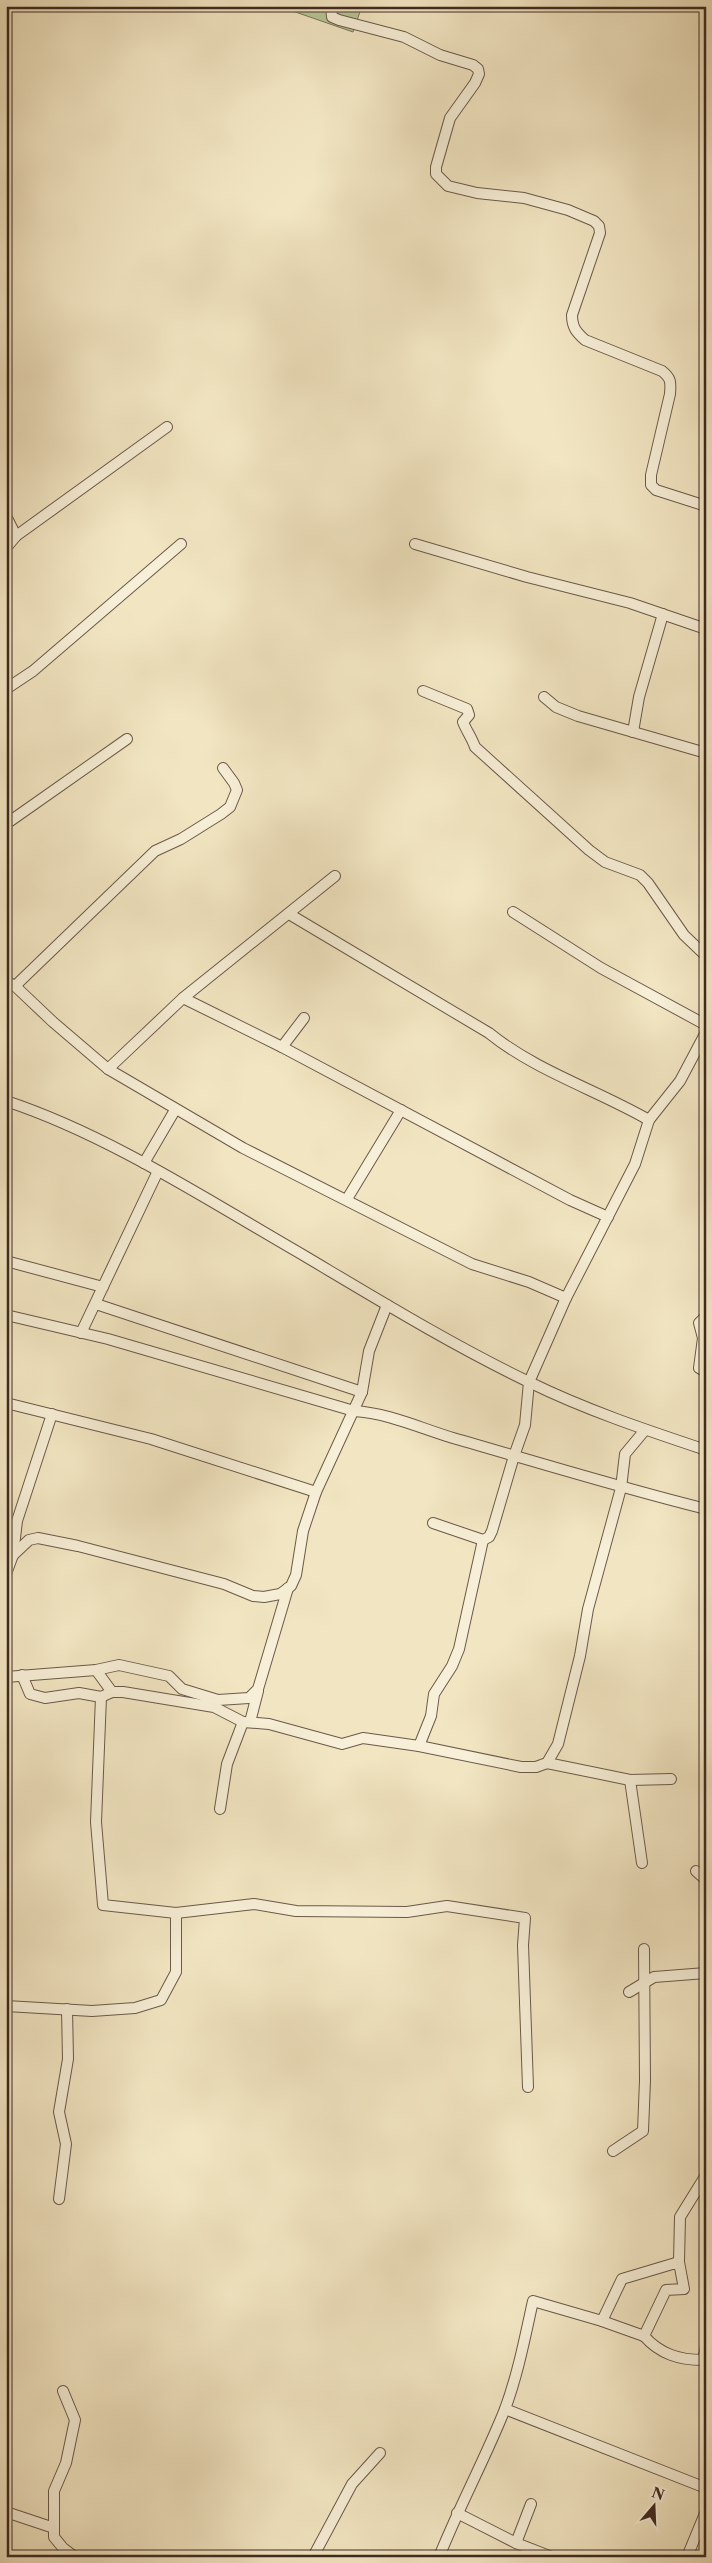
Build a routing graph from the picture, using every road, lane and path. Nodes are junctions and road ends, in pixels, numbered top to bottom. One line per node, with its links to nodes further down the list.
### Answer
1 (330, 6): 3 (street)
2 (167, 427): 5 (street)
3 (706, 506)
4 (6, 516): 5 (street)
5 (16, 536): 8 (street)
6 (181, 544): 11 (street)
7 (415, 544): 9 (street)
8 (6, 548)
9 (663, 614): 10 (street); 14 (street)
10 (706, 629)
11 (6, 689)
12 (423, 691): 22 (street)
13 (544, 697): 14 (street)
14 (633, 732): 16 (street)
15 (127, 739): 18 (street)
16 (706, 753)
17 (223, 768): 23 (street)
18 (6, 824)
19 (335, 876): 21 (street)
20 (513, 912): 26 (street)
21 (289, 914): 24 (street); 33 (street)
22 (706, 956)
23 (11, 983): 29 (street)
24 (183, 998): 28 (street); 29 (street)
25 (304, 1018): 28 (street)
26 (706, 1025)
27 (706, 1032): 33 (street)
28 (282, 1047): 32 (street)
29 (108, 1069): 31 (street)
30 (6, 1100): 34 (street)
31 (175, 1110): 34 (street); 36 (street)
32 (401, 1110): 36 (street); 37 (street)
33 (648, 1120): 37 (street)
34 (144, 1162): 35 (street)
35 (158, 1171): 39 (street); 42 (street)
36 (347, 1199): 40 (street)
37 (608, 1217): 40 (street)
38 (6, 1261): 39 (street)
39 (103, 1287): 41 (street)
40 (566, 1298): 47 (street)
41 (96, 1304): 45 (street); 48 (street)
42 (388, 1305): 47 (street); 48 (street)
43 (6, 1316): 45 (street)
44 (706, 1316): 46 (street)
45 (81, 1333): 50 (street)
46 (706, 1372)
47 (529, 1382): 52 (street); 54 (street)
48 (362, 1392): 50 (street)
49 (6, 1403): 51 (street)
50 (354, 1411): 54 (street); 56 (street)
51 (52, 1414): 56 (street); 60 (street)
52 (645, 1430): 53 (street); 55 (street)
53 (706, 1450)
54 (514, 1456): 55 (street); 59 (street)
55 (621, 1488): 57 (street); 71 (street)
56 (316, 1492): 62 (street)
57 (706, 1509)
58 (433, 1523): 59 (street)
59 (483, 1540): 70 (street)
60 (13, 1555): 61 (street); 62 (street)
61 (6, 1574)
62 (288, 1588): 66 (street)
63 (96, 1670): 64 (street); 66 (street); 67 (street)
64 (22, 1675): 65 (street); 68 (street)
65 (6, 1677)
66 (258, 1689): 69 (street)
67 (112, 1692): 68 (street); 69 (street)
68 (101, 1697): 78 (street)
69 (247, 1722): 70 (street); 74 (street)
70 (419, 1746): 71 (street)
71 (547, 1763): 73 (street)
72 (671, 1779): 73 (street)
73 (630, 1780): 75 (street)
74 (220, 1809)
75 (642, 1863)
76 (696, 1871): 77 (street)
77 (706, 1880)
78 (176, 1912): 84 (street); 85 (street)
79 (644, 1949): 81 (street)
80 (706, 1973): 81 (street)
81 (644, 1985): 82 (street); 86 (street)
82 (628, 1992)
83 (6, 2006): 84 (street)
84 (67, 2009): 88 (street)
85 (528, 2087)
86 (613, 2150)
87 (706, 2175): 89 (street)
88 (59, 2199)
89 (679, 2262): 90 (street); 91 (street)
90 (602, 2321): 91 (street); 95 (street)
91 (644, 2336): 93 (street)
92 (706, 2346): 93 (street)
93 (704, 2361)
94 (63, 2391): 102 (street)
95 (505, 2409): 97 (street); 101 (street)
96 (380, 2453): 105 (street)
97 (706, 2488)
98 (532, 2504): 103 (street)
99 (6, 2512): 102 (street)
100 (706, 2512): 108 (street)
101 (456, 2514): 103 (street); 106 (street)
102 (54, 2528): 104 (street)
103 (516, 2543): 107 (street)
104 (75, 2557)
105 (313, 2557)
106 (439, 2557)
107 (552, 2557)
108 (687, 2557)

